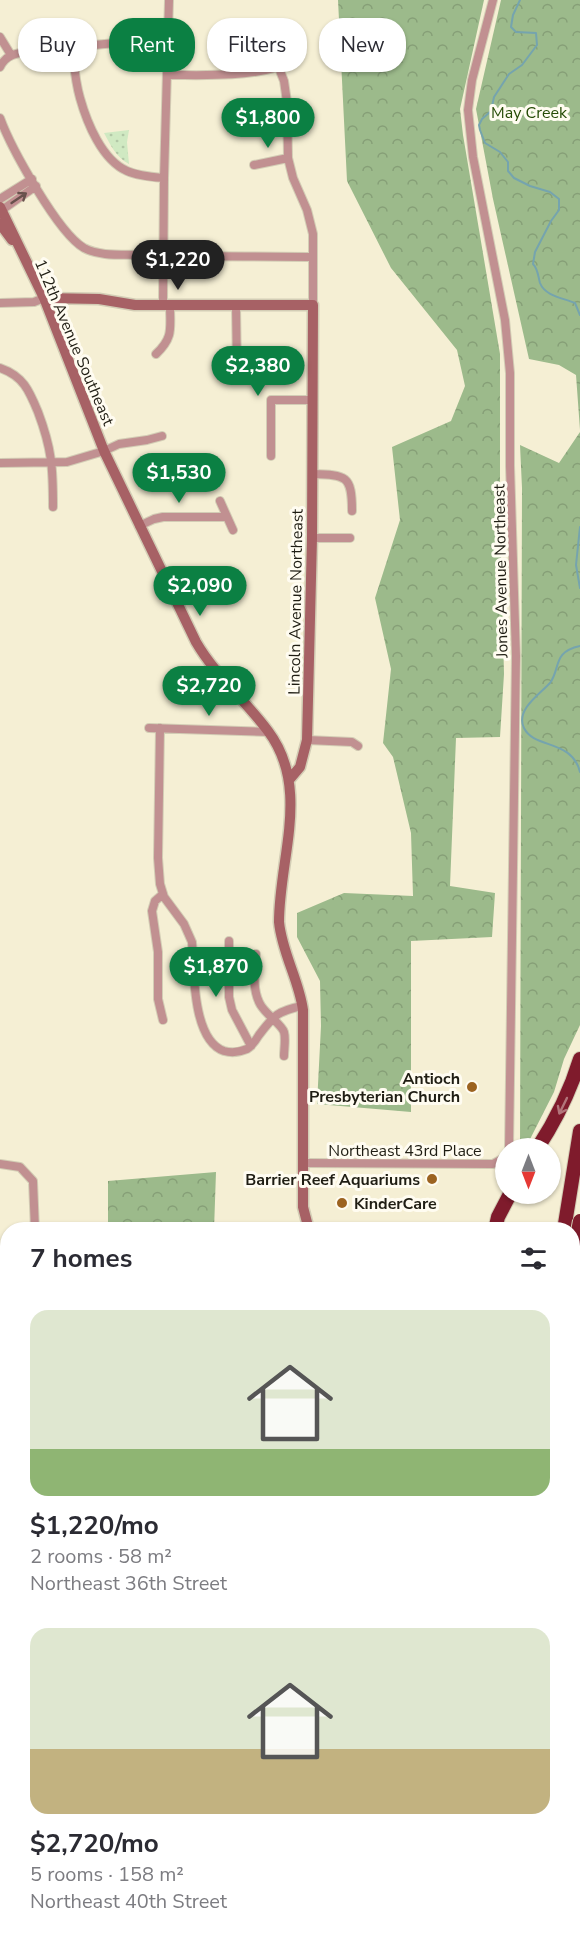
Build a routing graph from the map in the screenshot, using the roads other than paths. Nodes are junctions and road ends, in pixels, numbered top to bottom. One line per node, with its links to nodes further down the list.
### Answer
1 (169, 0): 3 (street)
2 (493, 0): 61 (street, Jones Avenue Northeast)
3 (169, 18)
4 (0, 37): 6 (street)
5 (18, 54): 6 (street)
6 (11, 55): 7 (street)
7 (0, 67)
8 (76, 72): 15 (street)
9 (257, 72): 11 (street)
10 (280, 72): 13 (street, Lincoln Avenue Northeast)
11 (168, 75): 15 (street)
12 (0, 118): 16 (street)
13 (288, 158): 14 (street); 21 (street, Lincoln Avenue Northeast)
14 (254, 165)
15 (164, 178): 20 (street)
16 (34, 182): 17 (street); 20 (street)
17 (1, 205): 19 (street, 112th Avenue Southeast)
18 (0, 225): 19 (street, 112th Avenue Southeast)
19 (16, 245): 22 (street, 112th Avenue Southeast)
20 (164, 256): 21 (street); 24 (street)
21 (313, 256): 26 (street, Lincoln Avenue Northeast)
22 (44, 298): 23 (street); 24 (street); 32 (street, 112th Avenue Southeast)
23 (0, 303)
24 (166, 305): 25 (street); 27 (street)
25 (236, 305): 26 (street); 29 (street)
26 (313, 305): 30 (street, Lincoln Avenue Northeast)
27 (156, 354)
28 (0, 368): 35 (street)
29 (237, 371)
30 (312, 400): 33 (street); 36 (street, Lincoln Avenue Northeast)
31 (162, 436): 32 (street)
32 (104, 451): 35 (street); 41 (street, 112th Avenue Southeast)
33 (271, 456)
34 (0, 463): 35 (street)
35 (53, 464): 38 (street)
36 (312, 474): 39 (street); 43 (street, Lincoln Avenue Northeast)
37 (220, 501): 40 (street)
38 (53, 507)
39 (352, 511)
40 (227, 517): 41 (street); 42 (street)
41 (139, 526): 47 (street, 112th Avenue Southeast)
42 (233, 530)
43 (312, 538): 44 (street); 48 (street, Lincoln Avenue Northeast)
44 (350, 538)
45 (149, 728): 46 (street)
46 (160, 728): 47 (street); 51 (street)
47 (269, 732): 50 (street, 112th Avenue Southeast)
48 (307, 740): 49 (street); 50 (street, Lincoln Avenue Northeast)
49 (358, 746)
50 (289, 780): 54 (street)
51 (163, 894): 56 (street); 57 (street)
52 (229, 940): 57 (street)
53 (256, 954): 55 (street)
54 (302, 1006): 55 (street); 63 (street)
55 (271, 1019): 57 (street); 58 (street)
56 (163, 1020)
57 (251, 1046)
58 (284, 1056)
59 (580, 1059): 62 (highway, one-way to 62)
60 (580, 1131): 70 (highway)
61 (509, 1138)
62 (544, 1138)
63 (303, 1163): 64 (street, Northeast 43rd Place); 68 (street)
64 (495, 1163)
65 (0, 1164): 67 (street)
66 (505, 1204): 69 (highway)
67 (34, 1222)
68 (307, 1222)
69 (497, 1222)
70 (570, 1222)

